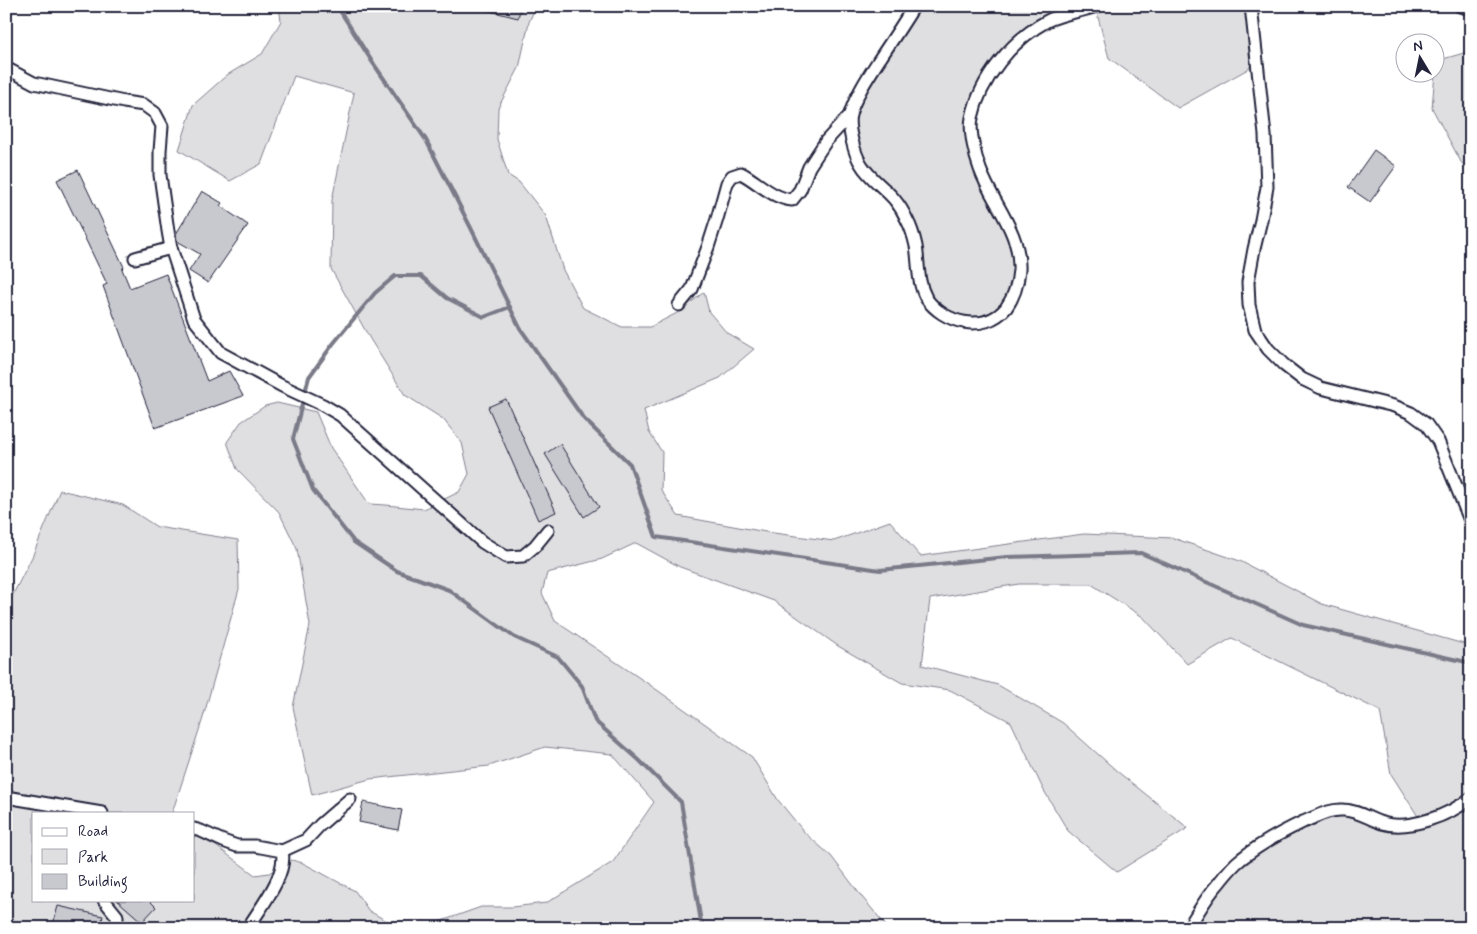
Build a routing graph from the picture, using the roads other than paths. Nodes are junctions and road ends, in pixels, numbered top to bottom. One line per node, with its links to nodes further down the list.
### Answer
1 (914, 6): 7 (street)
2 (1097, 6): 7 (street)
3 (1251, 6): 11 (street)
4 (1460, 6): 5 (street)
5 (1471, 9)
6 (6, 68): 8 (street)
7 (850, 115): 10 (street)
8 (172, 248): 9 (street); 12 (street)
9 (135, 258)
10 (680, 305)
11 (1471, 523)
12 (548, 530)
13 (6, 797): 16 (street)
14 (1471, 798): 24 (street)
15 (350, 799): 20 (street)
16 (28, 800): 17 (street); 18 (street)
17 (34, 812)
18 (96, 812)
19 (195, 829): 20 (street)
20 (282, 851): 23 (street)
21 (106, 902): 22 (street)
22 (116, 928)
23 (248, 928)
24 (1188, 928)

